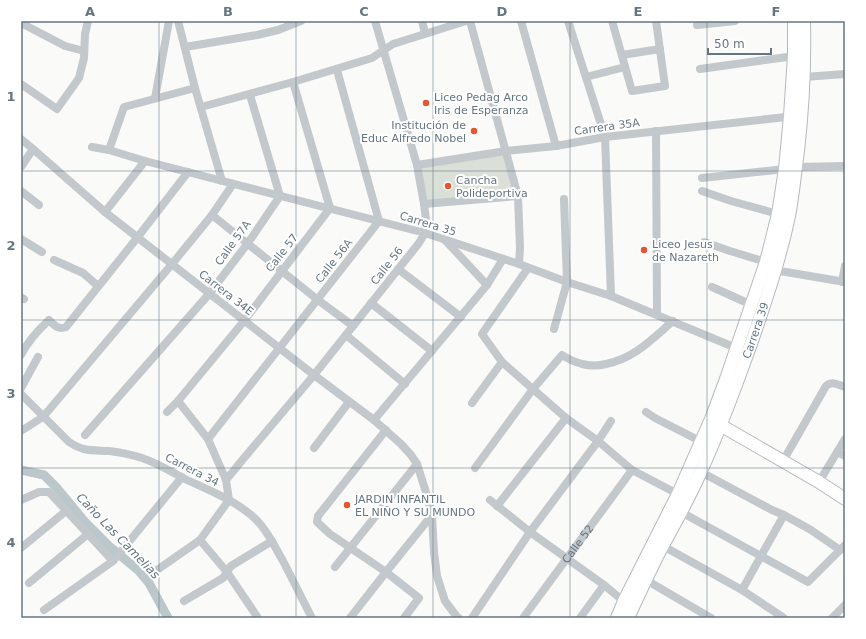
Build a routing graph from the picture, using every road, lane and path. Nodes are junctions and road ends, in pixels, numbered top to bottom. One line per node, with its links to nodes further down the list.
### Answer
1 (88, 21): 21 (street)
2 (169, 21): 35 (street)
3 (178, 21): 19 (street)
4 (301, 21): 19 (street)
5 (375, 21): 22 (street)
6 (422, 21): 18 (street)
7 (466, 21): 18 (street)
8 (470, 21): 45 (street)
9 (521, 21): 41 (street)
10 (568, 21): 29 (street)
11 (612, 21): 23 (street)
12 (656, 21): 20 (street)
13 (735, 21): 17 (street)
14 (794, 21): 24 (main road, Carrera 39)
15 (804, 21): 30 (main road, Carrera 39)
16 (21, 23): 21 (street)
17 (697, 25)
18 (425, 33): 22 (street)
19 (185, 47): 33 (street)
20 (660, 49): 23 (street); 25 (street)
21 (84, 51): 32 (street)
22 (383, 51): 27 (street); 47 (street)
23 (622, 55): 25 (street)
24 (794, 56): 26 (street); 37 (main road, Carrera 39)
25 (625, 67): 29 (street)
26 (700, 69)
27 (337, 70): 31 (street); 66 (street)
28 (845, 74): 30 (street)
29 (586, 77): 39 (street)
30 (804, 77): 37 (main road, Carrera 39)
31 (293, 82): 34 (street); 62 (street)
32 (21, 84)
33 (195, 88): 35 (street); 36 (street)
34 (250, 94): 36 (street); 57 (street)
35 (155, 98): 44 (street)
36 (201, 107): 53 (street)
37 (796, 116): 38 (street, Carrera 35A); 50 (main road, Carrera 39)
38 (656, 131): 39 (street, Carrera 35A); 93 (street)
39 (605, 137): 41 (street, Carrera 35A); 89 (street)
40 (21, 139): 43 (street, Carrera 34E)
41 (556, 146): 45 (street, Carrera 35A)
42 (92, 147): 44 (street, Carrera 35)
43 (34, 149): 49 (street); 63 (street, Carrera 34E)
44 (109, 150): 46 (street, Carrera 35)
45 (506, 151): 47 (street, Carrera 35A); 58 (street)
46 (145, 161): 51 (street, Carrera 35); 63 (street)
47 (417, 165): 60 (street)
48 (845, 166): 50 (street)
49 (21, 167)
50 (790, 168): 52 (street); 64 (main road, Carrera 39); 78 (main road, Carrera 39)
51 (188, 172): 53 (street, Carrera 35); 68 (street)
52 (702, 178)
53 (222, 181): 54 (street, Carrera 35)
54 (233, 184): 57 (street, Carrera 35); 65 (street)
55 (21, 191): 61 (street)
56 (702, 191): 64 (street)
57 (280, 196): 62 (street, Carrera 35); 72 (street, Calle 57A)
58 (518, 196): 60 (street); 77 (street)
59 (564, 199): 83 (street)
60 (424, 204): 67 (street)
61 (38, 205)
62 (330, 208): 66 (street, Carrera 35); 82 (street, Calle 57)
63 (105, 212): 68 (street, Carrera 34E)
64 (778, 214): 78 (main road, Carrera 39)
65 (212, 215): 72 (street); 76 (street)
66 (379, 221): 67 (street, Carrera 35); 90 (street, Calle 56A)
67 (425, 233): 70 (street, Carrera 35); 81 (street, Calle 56)
68 (138, 238): 76 (street, Carrera 34E); 86 (street)
69 (21, 239): 73 (street)
70 (444, 240): 74 (street, Carrera 35); 85 (street)
71 (704, 242): 78 (street)
72 (248, 243): 82 (street); 88 (street, Calle 57A)
73 (42, 252)
74 (503, 259): 77 (street, Carrera 35); 85 (street)
75 (54, 260): 86 (street)
76 (172, 264): 88 (street, Carrera 34E); 117 (street)
77 (519, 264): 80 (street, Carrera 35)
78 (770, 266): 84 (street); 92 (main road, Carrera 39); 102 (main road, Carrera 39)
79 (845, 266): 84 (street)
80 (528, 268): 83 (street, Carrera 35); 105 (street)
81 (398, 270): 91 (street, Calle 56); 94 (street)
82 (282, 271): 90 (street); 95 (street, Calle 57)
83 (567, 282): 89 (street, Carrera 35); 98 (street)
84 (843, 282)
85 (487, 285): 94 (street)
86 (98, 286): 103 (street)
87 (712, 288): 92 (street)
88 (209, 294): 95 (street, Carrera 34E); 124 (street, Calle 57A)
89 (610, 296): 93 (street, Carrera 35)
90 (318, 300): 97 (street); 100 (street, Calle 56A)
91 (371, 303): 97 (street, Calle 56); 101 (street)
92 (752, 305): 102 (main road, Carrera 39)
93 (657, 314): 96 (street, Carrera 35)
94 (461, 316): 101 (street)
95 (244, 321): 100 (street, Carrera 34E); 112 (street, Calle 57)
96 (673, 321): 102 (street, Carrera 35); 110 (street)
97 (353, 326): 99 (street, Calle 56)
98 (554, 329)
99 (346, 335): 106 (street, Calle 56); 107 (street)
100 (280, 348): 106 (street, Carrera 34E); 125 (street, Calle 56A)
101 (432, 350): 107 (street)
102 (742, 350): 121 (main road, Carrera 39)
103 (21, 355)
104 (38, 357): 109 (street)
105 (502, 362): 110 (street); 114 (street)
106 (314, 376): 113 (street, Carrera 34E); 138 (street, Calle 56)
107 (405, 384): 119 (street)
108 (845, 387): 132 (street)
109 (21, 388)
110 (533, 389): 118 (street); 134 (street)
111 (21, 394): 117 (street, Carrera 34)
112 (178, 401): 115 (street, Calle 57); 125 (street)
113 (349, 402): 119 (street, Carrera 34E); 129 (street)
114 (472, 403)
115 (167, 412)
116 (646, 412): 128 (street)
117 (43, 417): 123 (street); 137 (street, Carrera 34)
118 (566, 418): 127 (street); 148 (street)
119 (374, 420): 122 (street, Carrera 34E)
120 (612, 421): 127 (street)
121 (716, 422): 128 (main road, Carrera 39); 132 (main road); 136 (main road, Carrera 39)
122 (386, 430): 133 (street, Carrera 34E); 155 (street)
123 (21, 431)
124 (85, 435)
125 (208, 439): 138 (street)
126 (845, 439): 130 (street)
127 (598, 441): 135 (street); 148 (street)
128 (702, 442): 140 (main road, Carrera 39)
129 (314, 448)
130 (837, 452): 131 (street); 139 (street)
131 (845, 456)
132 (783, 461): 139 (main road)
133 (417, 464): 146 (street, Carrera 34E); 155 (street)
134 (475, 468)
135 (632, 470): 140 (street); 157 (street, Calle 52)
136 (701, 472): 145 (main road, Carrera 39); 147 (street)
137 (182, 477): 143 (street, Carrera 34); 158 (street)
138 (226, 480): 143 (street)
139 (819, 482): 141 (main road)
140 (678, 494): 170 (main road, Carrera 39)
141 (845, 499)
142 (21, 500): 144 (street)
143 (229, 500): 150 (street); 151 (street, Carrera 34)
144 (66, 511): 149 (street); 154 (street)
145 (681, 512): 152 (main road, Carrera 39); 156 (street)
146 (432, 515): 162 (street); 175 (street, Carrera 34E)
147 (784, 515): 153 (street); 156 (street)
148 (530, 532): 157 (street); 176 (street)
149 (88, 534): 158 (street); 164 (street)
150 (200, 540): 160 (street); 161 (street)
151 (272, 541): 161 (street); 172 (street, Carrera 34)
152 (663, 546): 163 (main road, Carrera 39); 166 (street)
153 (843, 547): 156 (street)
154 (21, 548)
155 (351, 548): 159 (street); 162 (street)
156 (761, 556): 166 (street)
157 (566, 558): 165 (street); 177 (street, Calle 52)
158 (114, 559): 169 (street)
159 (335, 568)
160 (157, 570)
161 (227, 572): 167 (street); 171 (street)
162 (386, 572): 173 (street); 174 (street)
163 (646, 580): 170 (main road, Carrera 39); 179 (street)
164 (29, 583)
165 (604, 585): 170 (street); 178 (street)
166 (742, 590): 180 (street)
167 (184, 601)
168 (845, 605): 181 (street)
169 (44, 610)
170 (624, 613)
171 (258, 618)
172 (312, 618)
173 (350, 618)
174 (404, 618)
175 (457, 618)
176 (472, 618)
177 (524, 618)
178 (580, 618)
179 (711, 618)
180 (784, 618)
181 (832, 618)

